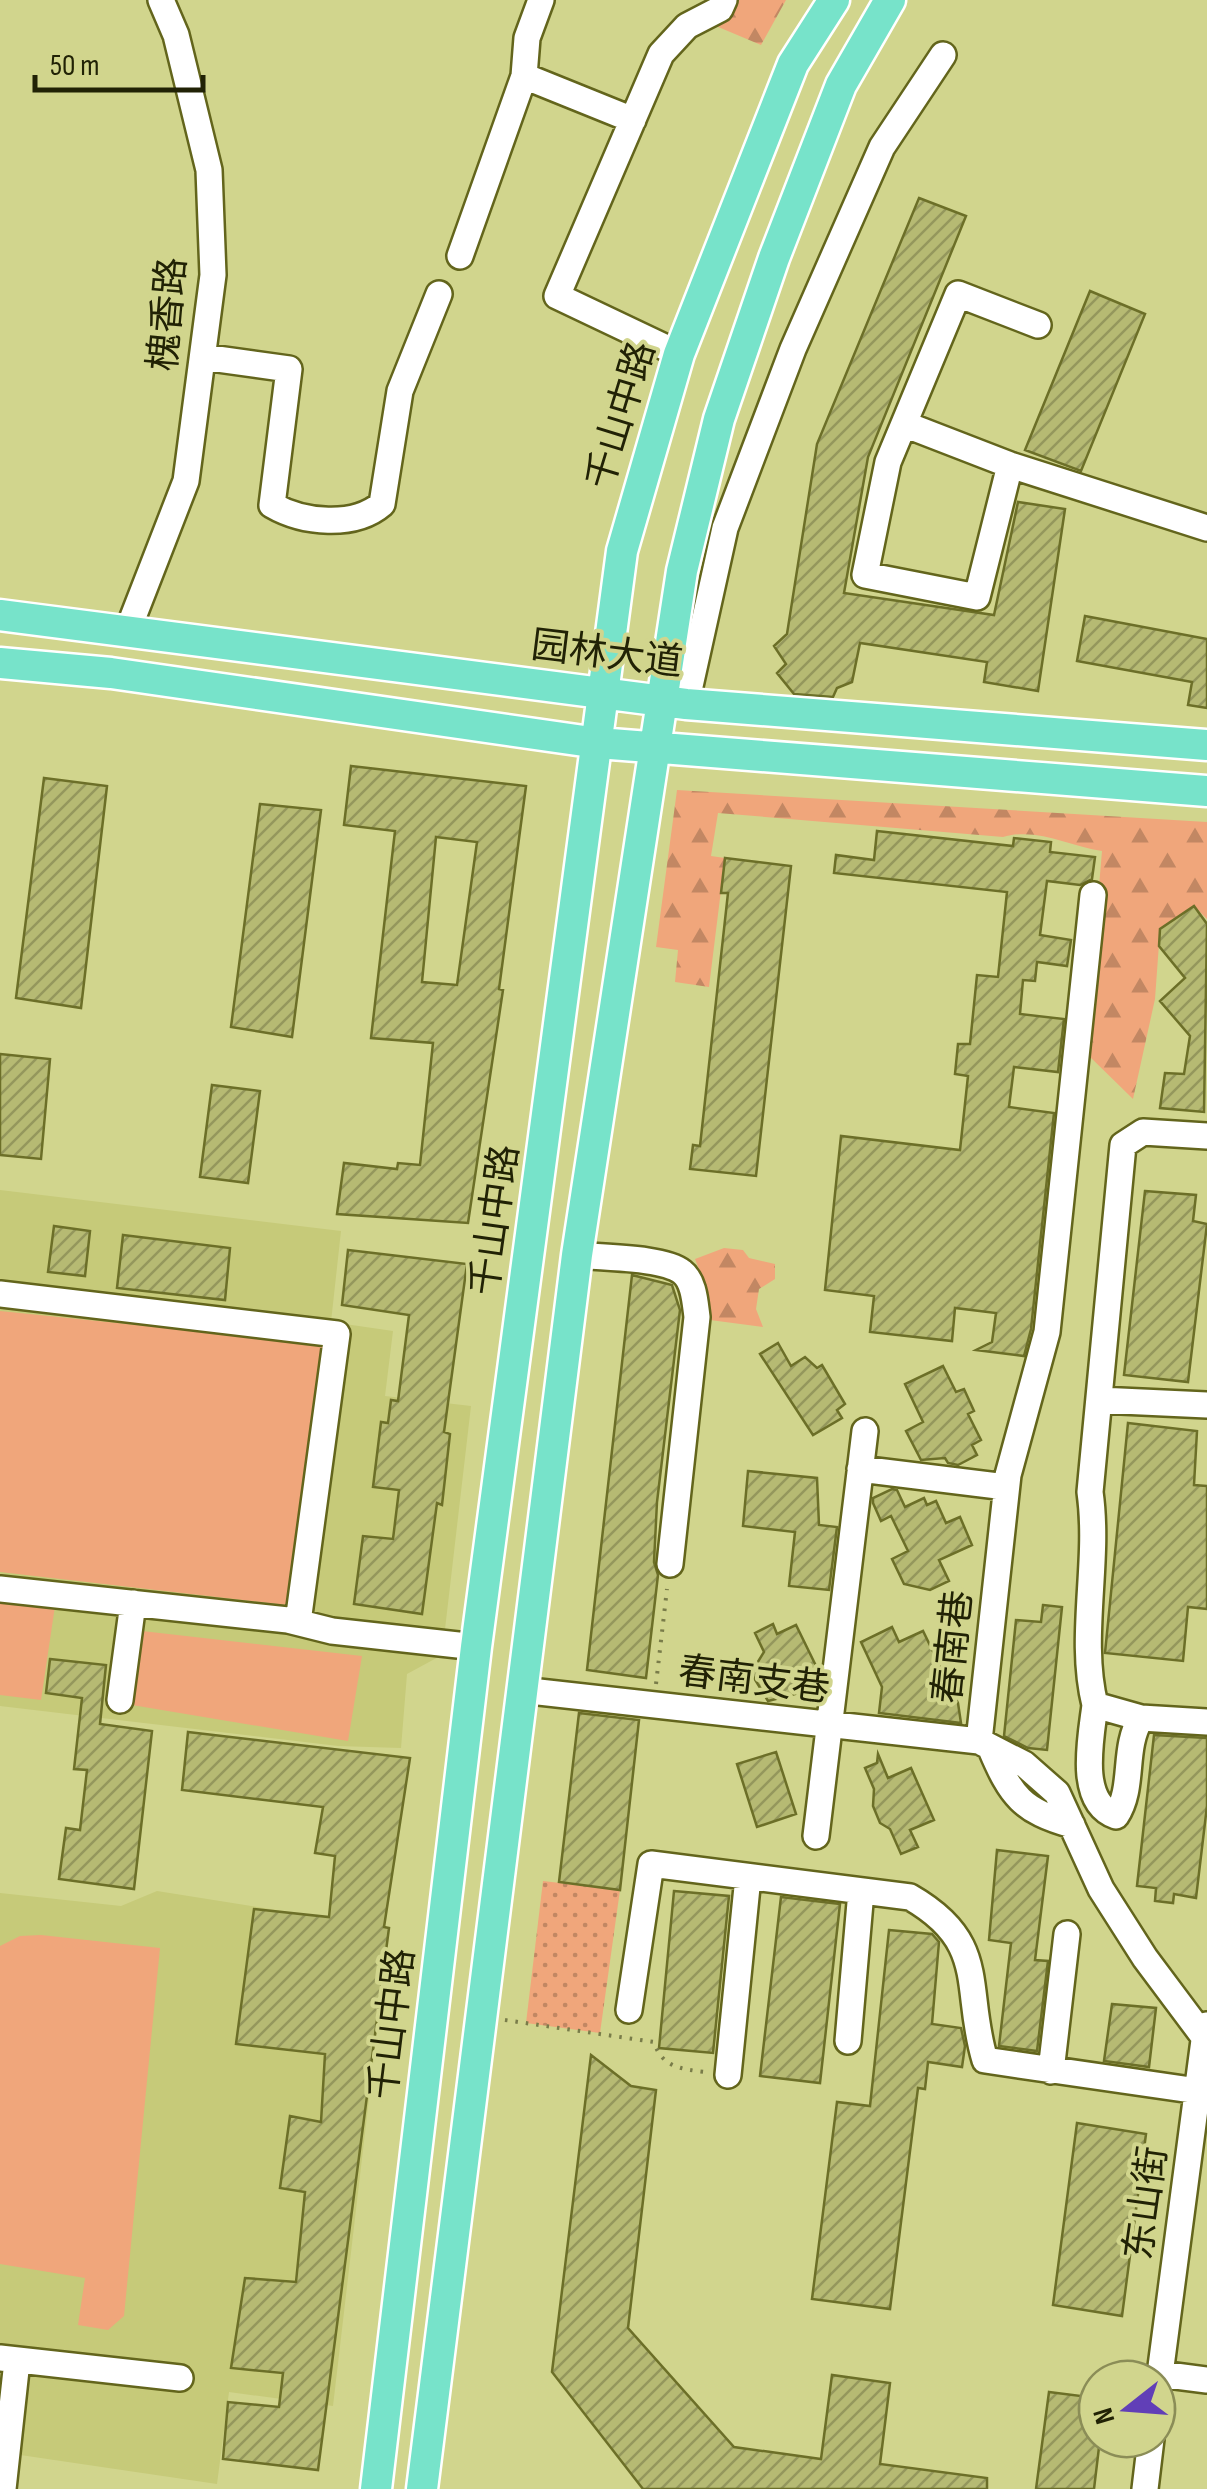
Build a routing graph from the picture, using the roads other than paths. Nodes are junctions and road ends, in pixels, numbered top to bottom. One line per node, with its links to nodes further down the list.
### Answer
1 (162, 0): 13 (street, 槐香路)
2 (540, 0): 7 (street)
3 (724, 0): 8 (street)
4 (834, 0): 12 (main road, 千山中路)
5 (890, 0): 21 (main road)
6 (943, 56): 21 (street)
7 (524, 76): 8 (street); 9 (street)
8 (633, 120): 12 (street)
9 (460, 256)
10 (439, 294): 13 (street)
11 (1038, 325): 14 (street)
12 (678, 354): 20 (main road, 千山中路)
13 (202, 356): 18 (street, 槐香路)
14 (904, 424): 15 (street); 15 (street)
15 (1010, 464): 16 (street)
16 (1207, 528)
17 (0, 615): 18 (main road, 园林大道)
18 (128, 630): 20 (main road, 园林大道)
19 (0, 663): 22 (main road)
20 (604, 694): 21 (main road, 园林大道); 22 (main road, 千山中路)
21 (674, 703): 23 (main road, 园林大道); 24 (main road)
22 (598, 744): 24 (main road); 39 (main road, 千山中路)
23 (1207, 745)
24 (653, 748): 25 (main road); 28 (main road)
25 (1207, 791)
26 (1093, 895): 34 (street, 春南巷)
27 (1207, 1136): 30 (street)
28 (576, 1255): 35 (street); 40 (main road)
29 (0, 1294): 38 (street)
30 (1099, 1400): 31 (street); 42 (street)
31 (1207, 1405)
32 (864, 1430): 33 (street)
33 (860, 1469): 34 (street); 45 (street)
34 (1006, 1487): 46 (street, 春南巷)
35 (670, 1564)
36 (0, 1588): 37 (street)
37 (133, 1603): 38 (street); 41 (street)
38 (298, 1622): 39 (street)
39 (476, 1647): 64 (main road, 千山中路)
40 (521, 1690): 45 (street, 春南支巷); 65 (main road)
41 (120, 1700)
42 (1095, 1706): 43 (street); 43 (street)
43 (1141, 1718): 44 (street)
44 (1207, 1722)
45 (830, 1726): 46 (street, 春南支巷); 47 (street)
46 (985, 1745): 52 (street, 春南巷)
47 (816, 1836)
48 (748, 1877): 49 (street); 51 (street); 55 (street)
49 (861, 1891): 53 (street); 54 (street)
50 (1067, 1934): 54 (street)
51 (629, 2010)
52 (1206, 2034): 56 (street, 东山街)
53 (848, 2041)
54 (1051, 2071): 56 (street)
55 (728, 2075)
56 (1200, 2105): 57 (street, 东山街)
57 (1162, 2359)
58 (9, 2360): 59 (street); 63 (street)
59 (180, 2378)
60 (1207, 2380): 61 (street)
61 (1177, 2383)
62 (1149, 2459): 66 (street)
63 (3, 2489)
64 (376, 2489)
65 (422, 2489)
66 (1145, 2489)

